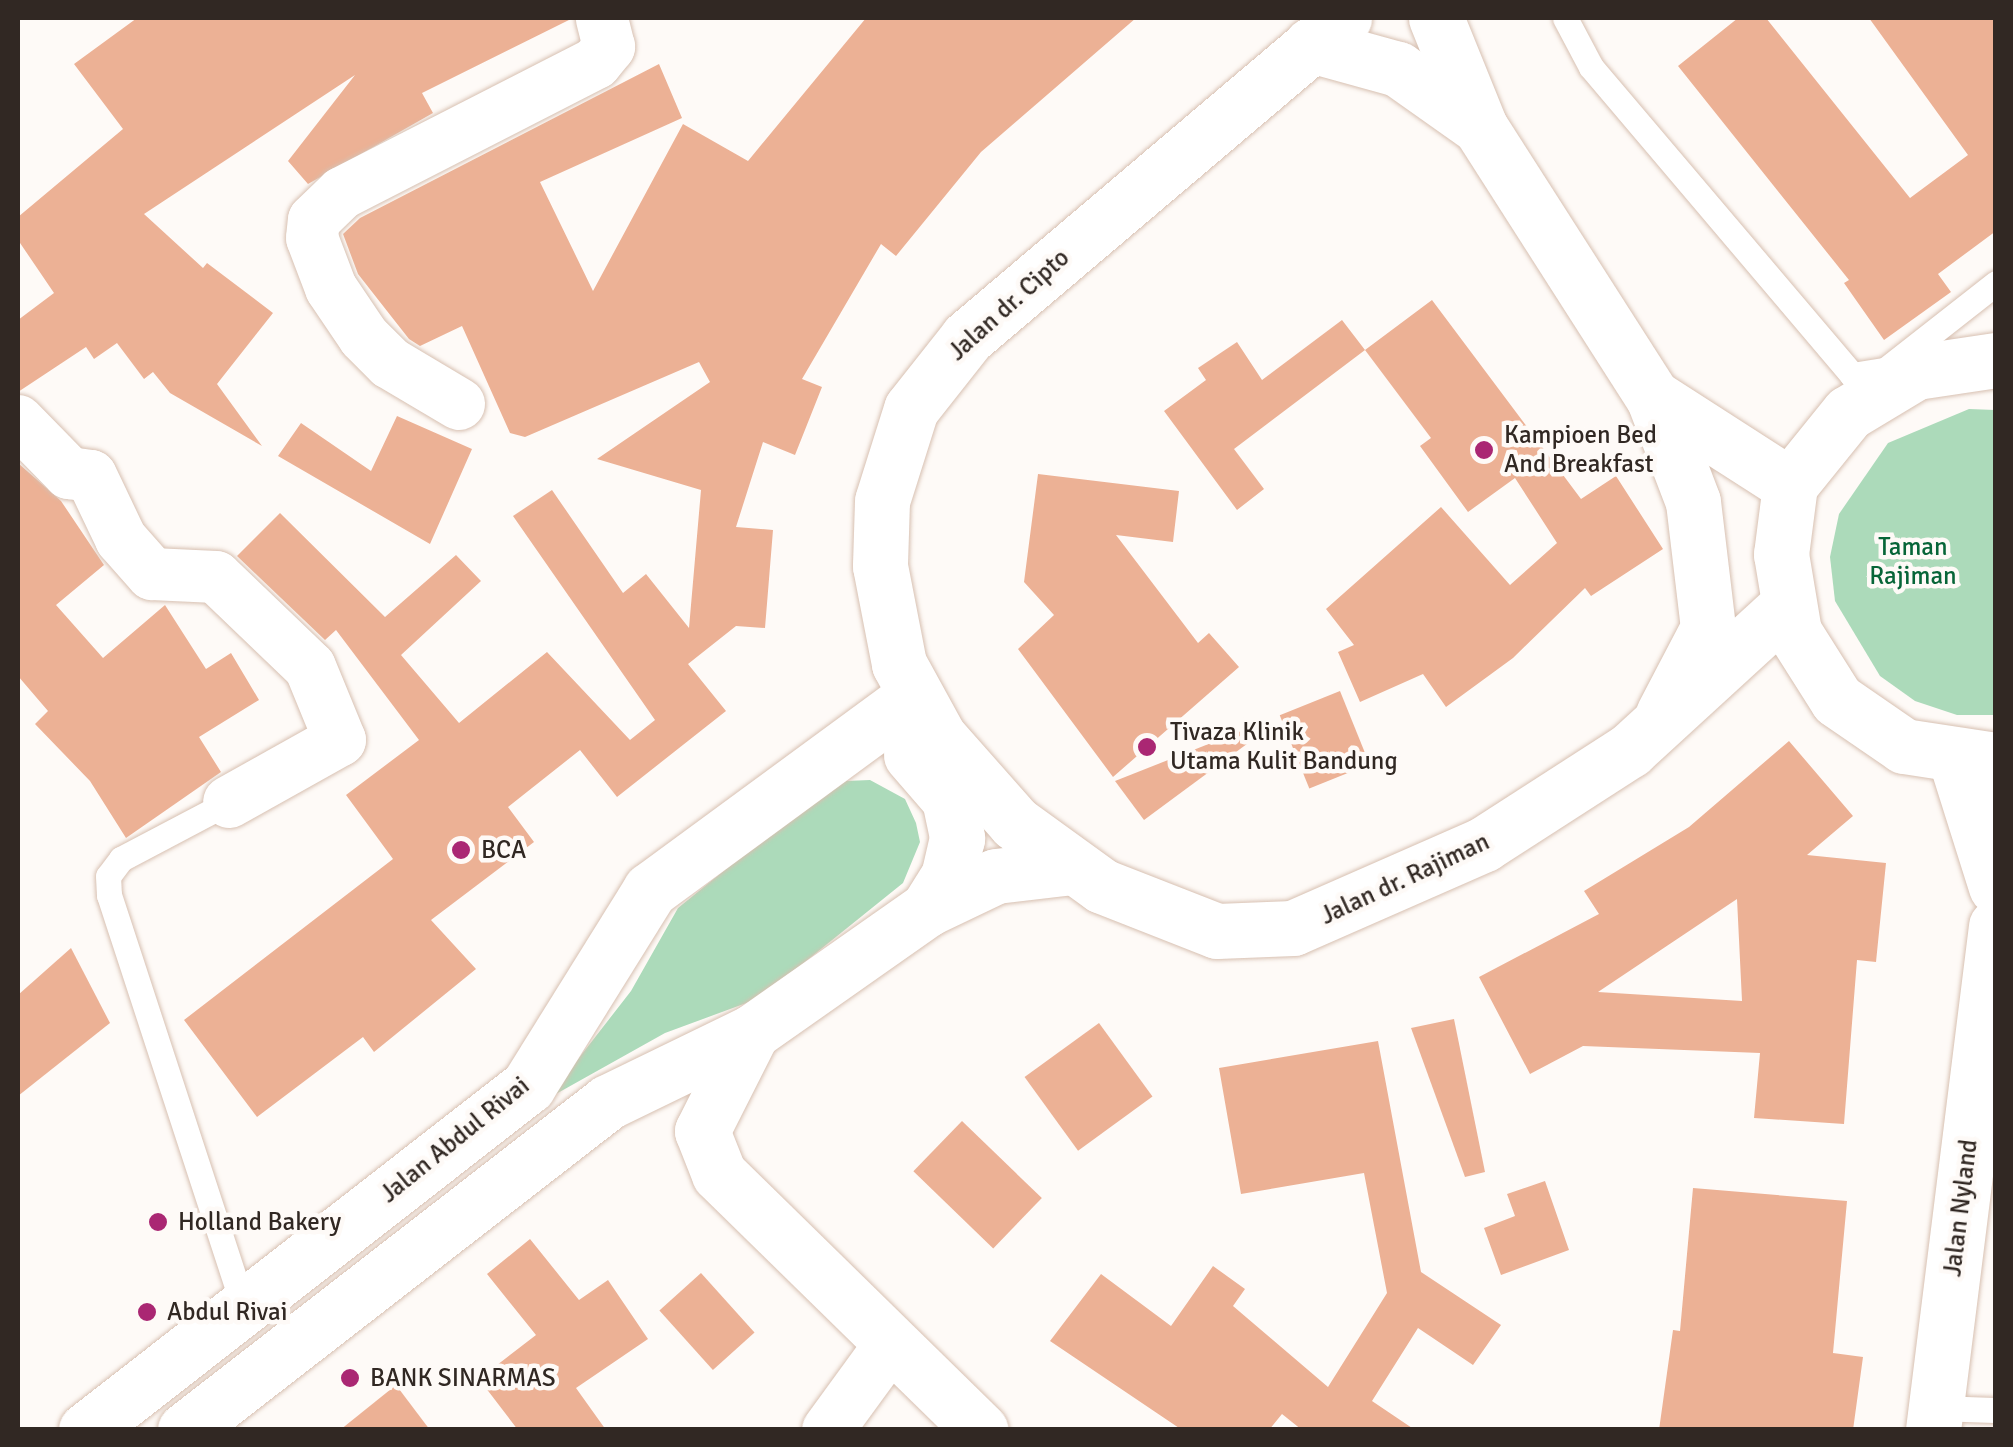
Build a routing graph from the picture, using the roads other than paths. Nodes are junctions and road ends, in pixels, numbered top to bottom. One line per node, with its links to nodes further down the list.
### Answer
1 (602, 18): 9 (street)
2 (1436, 18): 5 (main road)
3 (1565, 18): 6 (lane)
4 (1328, 31): 5 (main road); 13 (main road, Jalan dr. Cipto)
5 (1480, 127): 8 (main road)
6 (1996, 284)
7 (1996, 360): 11 (main road)
8 (1653, 397): 11 (main road); 15 (main road)
9 (458, 404)
10 (18, 421): 17 (street)
11 (1790, 485): 12 (main road)
12 (1787, 606): 15 (main road, Jalan dr. Rajiman); 16 (main road)
13 (914, 697): 14 (main road, Jalan Abdul Rivai); 18 (main road, Jalan dr. Rajiman)
14 (859, 736): 20 (main road); 23 (main road, Jalan Abdul Rivai)
15 (1630, 750): 18 (main road, Jalan dr. Rajiman)
16 (1976, 760): 19 (main road)
17 (228, 802): 23 (lane)
18 (1072, 867): 20 (main road)
19 (1996, 887)
20 (927, 909): 22 (main road)
21 (1996, 926): 26 (main road, Jalan Nyland)
22 (752, 1032): 24 (main road); 28 (main road)
23 (244, 1308): 27 (main road, Jalan Abdul Rivai)
24 (890, 1345): 29 (street); 30 (main road)
25 (1996, 1410): 26 (lane)
26 (1934, 1419)
27 (86, 1430)
28 (186, 1430)
29 (828, 1430)
30 (980, 1430)

